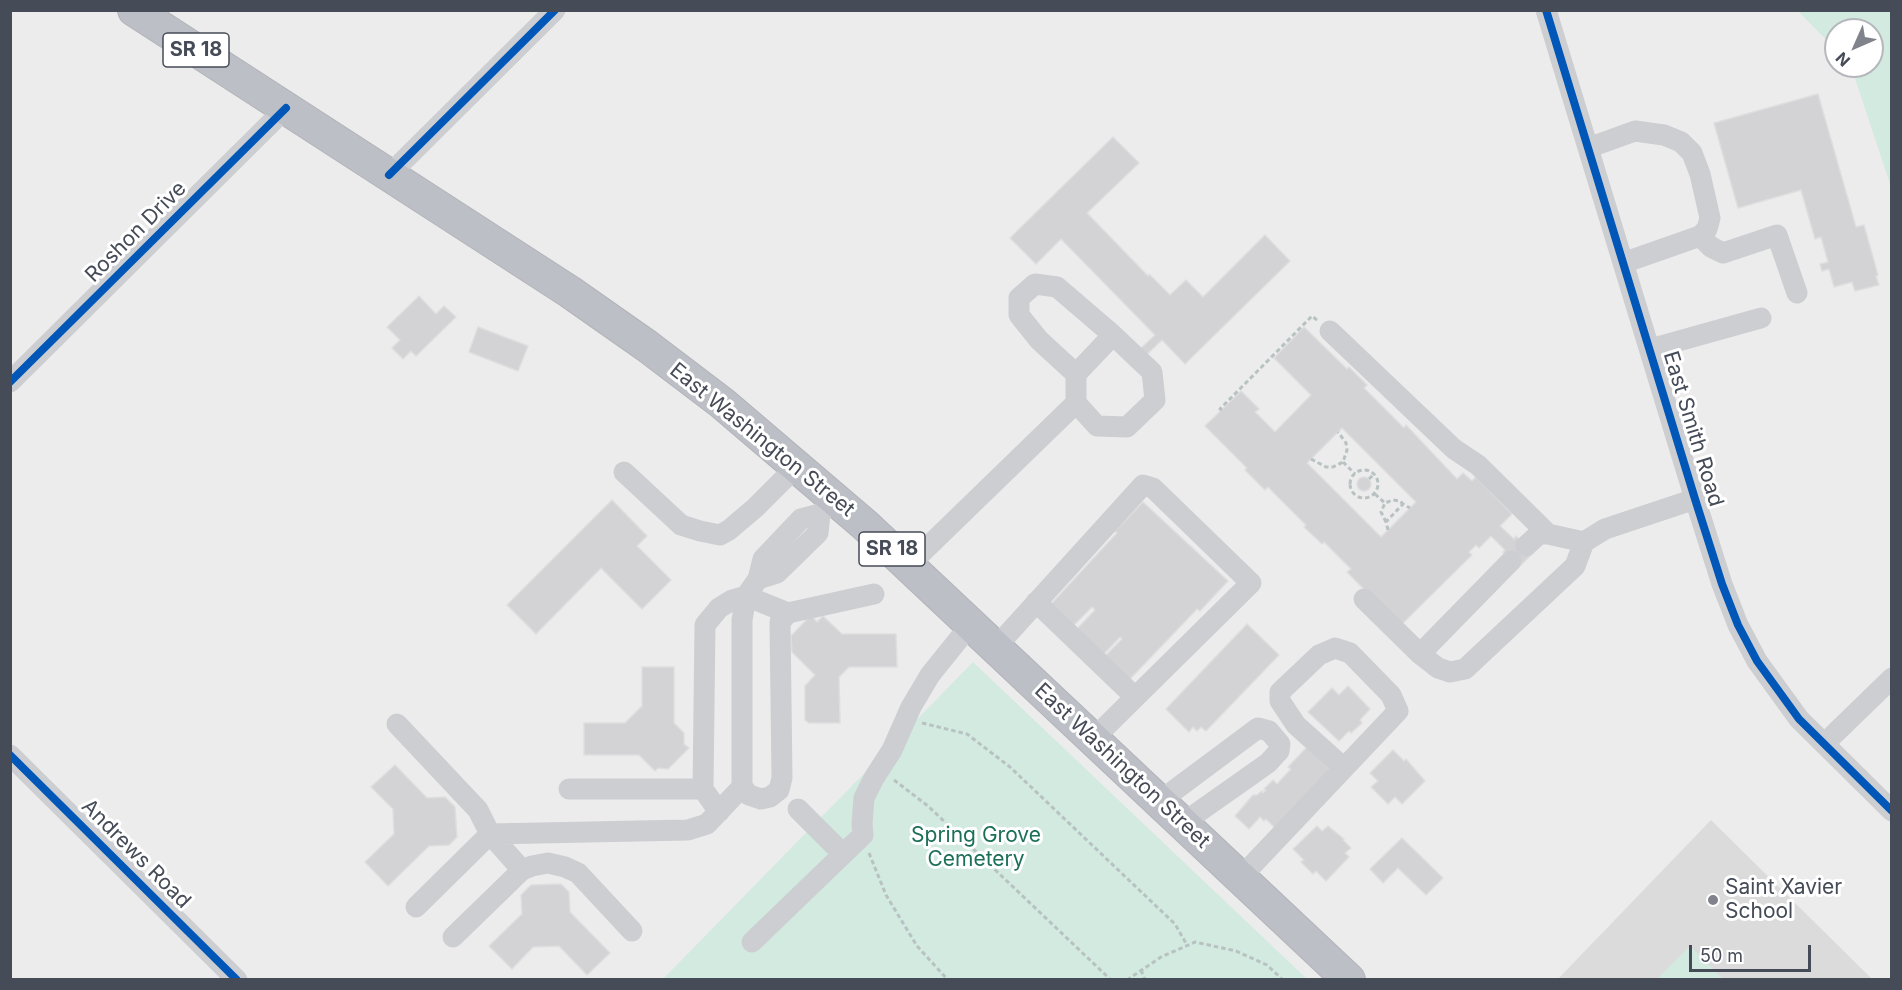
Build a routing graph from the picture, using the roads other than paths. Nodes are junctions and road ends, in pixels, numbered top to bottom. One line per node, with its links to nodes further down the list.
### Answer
1 (134, 10): 4 (highway, East Washington Street / SR 18)
2 (555, 10): 6 (street)
3 (1546, 10): 5 (street, East Smith Road)
4 (286, 108): 6 (highway, East Washington Street / SR 18); 15 (street, Roshon Drive)
5 (1588, 148): 7 (street); 8 (street, East Smith Road)
6 (389, 175): 17 (highway, East Washington Street / SR 18)
7 (1700, 236): 8 (street); 9 (street)
8 (1623, 263): 13 (street, East Smith Road)
9 (1797, 293)
10 (1761, 318): 13 (street)
11 (1330, 331): 21 (street)
12 (1113, 335): 14 (street); 14 (street); 16 (street)
13 (1650, 349): 19 (street, East Smith Road)
14 (1076, 374): 16 (street)
15 (10, 382)
16 (1076, 403): 23 (street)
17 (797, 466): 18 (street); 20 (highway, East Washington Street / SR 18)
18 (624, 472)
19 (1695, 499): 22 (street); 36 (street, East Smith Road)
20 (828, 506): 23 (highway, East Washington Street / SR 18); 24 (street)
21 (1548, 534): 22 (street); 31 (street)
22 (1584, 543): 31 (street)
23 (909, 565): 29 (highway, East Washington Street / SR 18)
24 (752, 587): 28 (street); 39 (street); 41 (street)
25 (874, 594): 28 (street)
26 (1364, 599): 31 (street)
27 (1036, 602): 30 (street); 33 (street); 33 (street)
28 (788, 613): 39 (street)
29 (971, 624): 30 (highway, East Washington Street / SR 18); 48 (street)
30 (996, 647): 35 (highway, East Washington Street / SR 18)
31 (1420, 654)
32 (1892, 678): 36 (street)
33 (1134, 697): 35 (street)
34 (397, 724): 47 (street)
35 (1093, 739): 42 (highway, East Washington Street / SR 18)
36 (1824, 744): 44 (street, East Smith Road)
37 (14, 766): 55 (street, Andrews Road)
38 (1344, 768): 38 (street); 50 (street)
39 (742, 787): 45 (street)
40 (569, 789): 41 (street)
41 (703, 789): 45 (street)
42 (1160, 801): 46 (highway, East Washington Street / SR 18); 46 (street)
43 (798, 809): 48 (street)
44 (1892, 811)
45 (719, 812): 47 (street)
46 (1183, 823): 50 (highway, East Washington Street / SR 18)
47 (490, 834): 49 (street); 51 (street)
48 (843, 854): 54 (street)
49 (522, 870): 52 (street); 53 (street)
50 (1240, 878): 56 (highway, East Washington Street / SR 18)
51 (416, 907)
52 (632, 931)
53 (453, 937)
54 (752, 942)
55 (237, 980)
56 (1349, 980)

